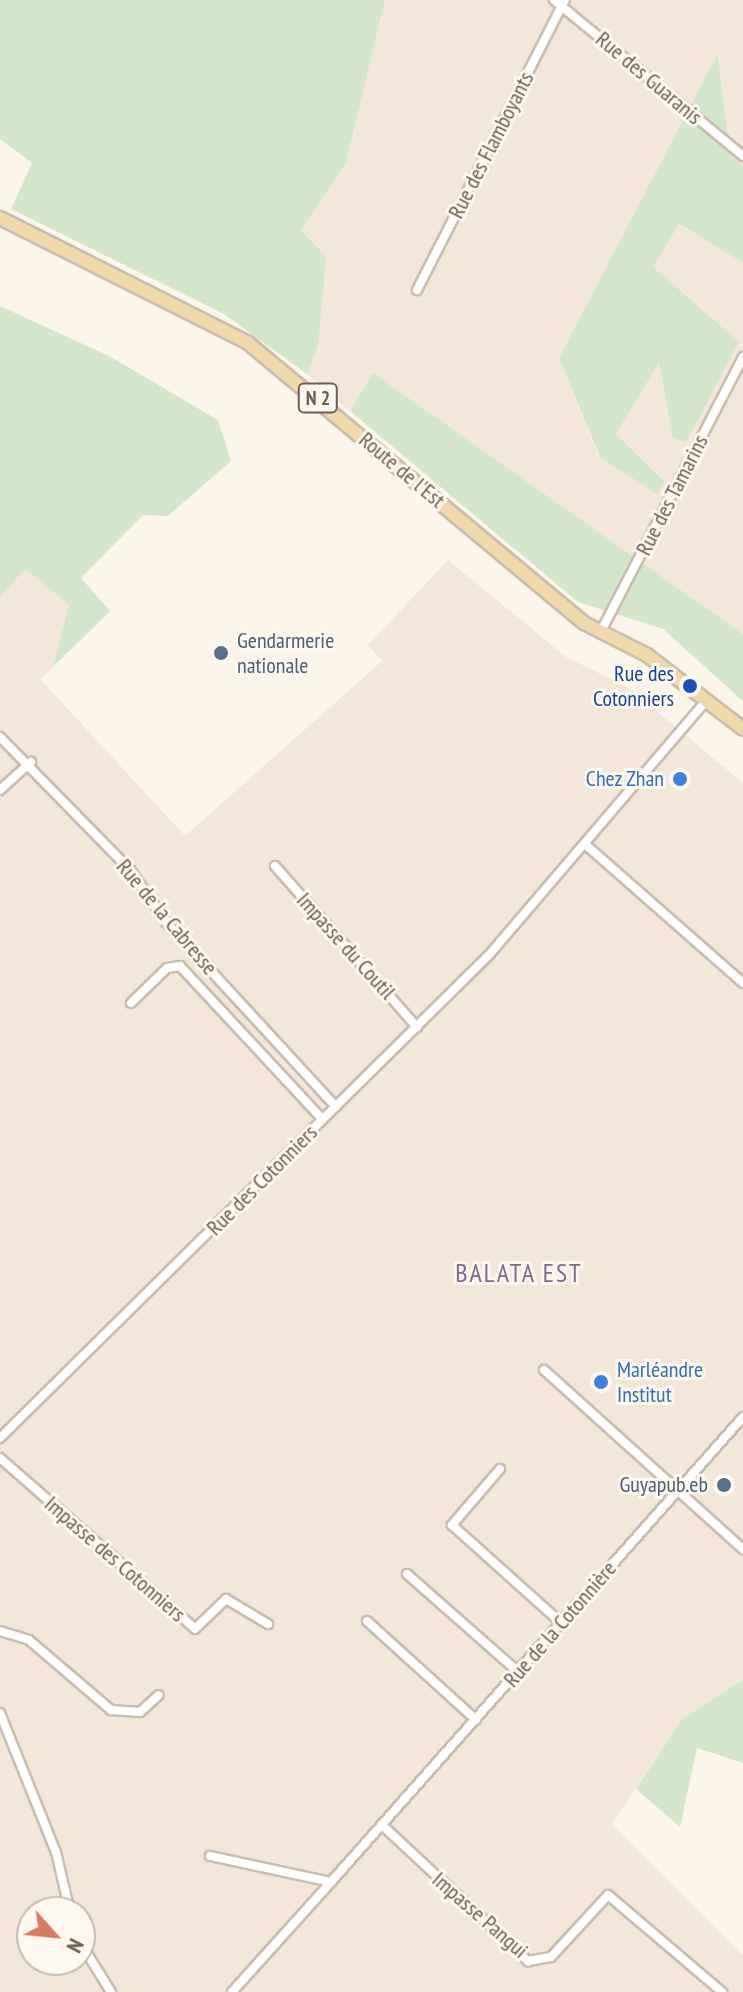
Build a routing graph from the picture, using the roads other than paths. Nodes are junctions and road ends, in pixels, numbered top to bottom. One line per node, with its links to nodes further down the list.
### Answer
1 (554, 0): 2 (street, Rue des Guaranis)
2 (564, 3): 3 (street, Rue des Guaranis); 5 (street, Rue des Flamboyants)
3 (743, 156)
4 (0, 218): 7 (main road, Route de l'Est / N 2)
5 (417, 290)
6 (743, 357): 7 (street, Rue des Tamarins)
7 (600, 633): 8 (main road, Route de l'Est / N 2)
8 (707, 699): 9 (main road, Route de l'Est / N 2); 13 (street, Rue des Cotonniers)
9 (743, 729)
10 (0, 737): 11 (street, Rue de la Cabresse)
11 (31, 762): 12 (street); 18 (street, Rue de la Cabresse)
12 (0, 790)
13 (586, 845): 15 (street); 17 (street, Rue des Cotonniers)
14 (275, 866): 17 (street, Impasse du Coutil)
15 (743, 983)
16 (131, 1003): 19 (street)
17 (417, 1027): 18 (street, Rue des Cotonniers)
18 (336, 1107): 19 (street, Rue des Cotonniers)
19 (322, 1119): 22 (street, Rue des Cotonniers)
20 (544, 1370): 25 (street)
21 (743, 1417): 25 (street, Rue de la Cotonnière)
22 (0, 1438)
23 (0, 1458): 30 (street, Impasse des Cotonniers)
24 (500, 1469): 29 (street)
25 (679, 1489): 26 (street); 29 (street, Rue de la Cotonnière)
26 (743, 1549)
27 (407, 1574): 32 (street)
28 (367, 1621): 35 (street)
29 (560, 1622): 32 (street, Rue de la Cotonnière)
30 (268, 1624)
31 (0, 1631): 33 (street)
32 (518, 1672): 35 (street, Rue de la Cotonnière)
33 (159, 1695)
34 (0, 1713): 39 (street)
35 (476, 1720): 36 (street, Rue de la Cotonnière)
36 (379, 1828): 38 (street, Rue de la Cotonnière); 43 (street, Impasse Pangui)
37 (210, 1856): 38 (street)
38 (331, 1882): 42 (street, Rue de la Cotonnière)
39 (67, 1896)
40 (96, 1968): 41 (street)
41 (111, 1992)
42 (232, 1992)
43 (722, 1992)

